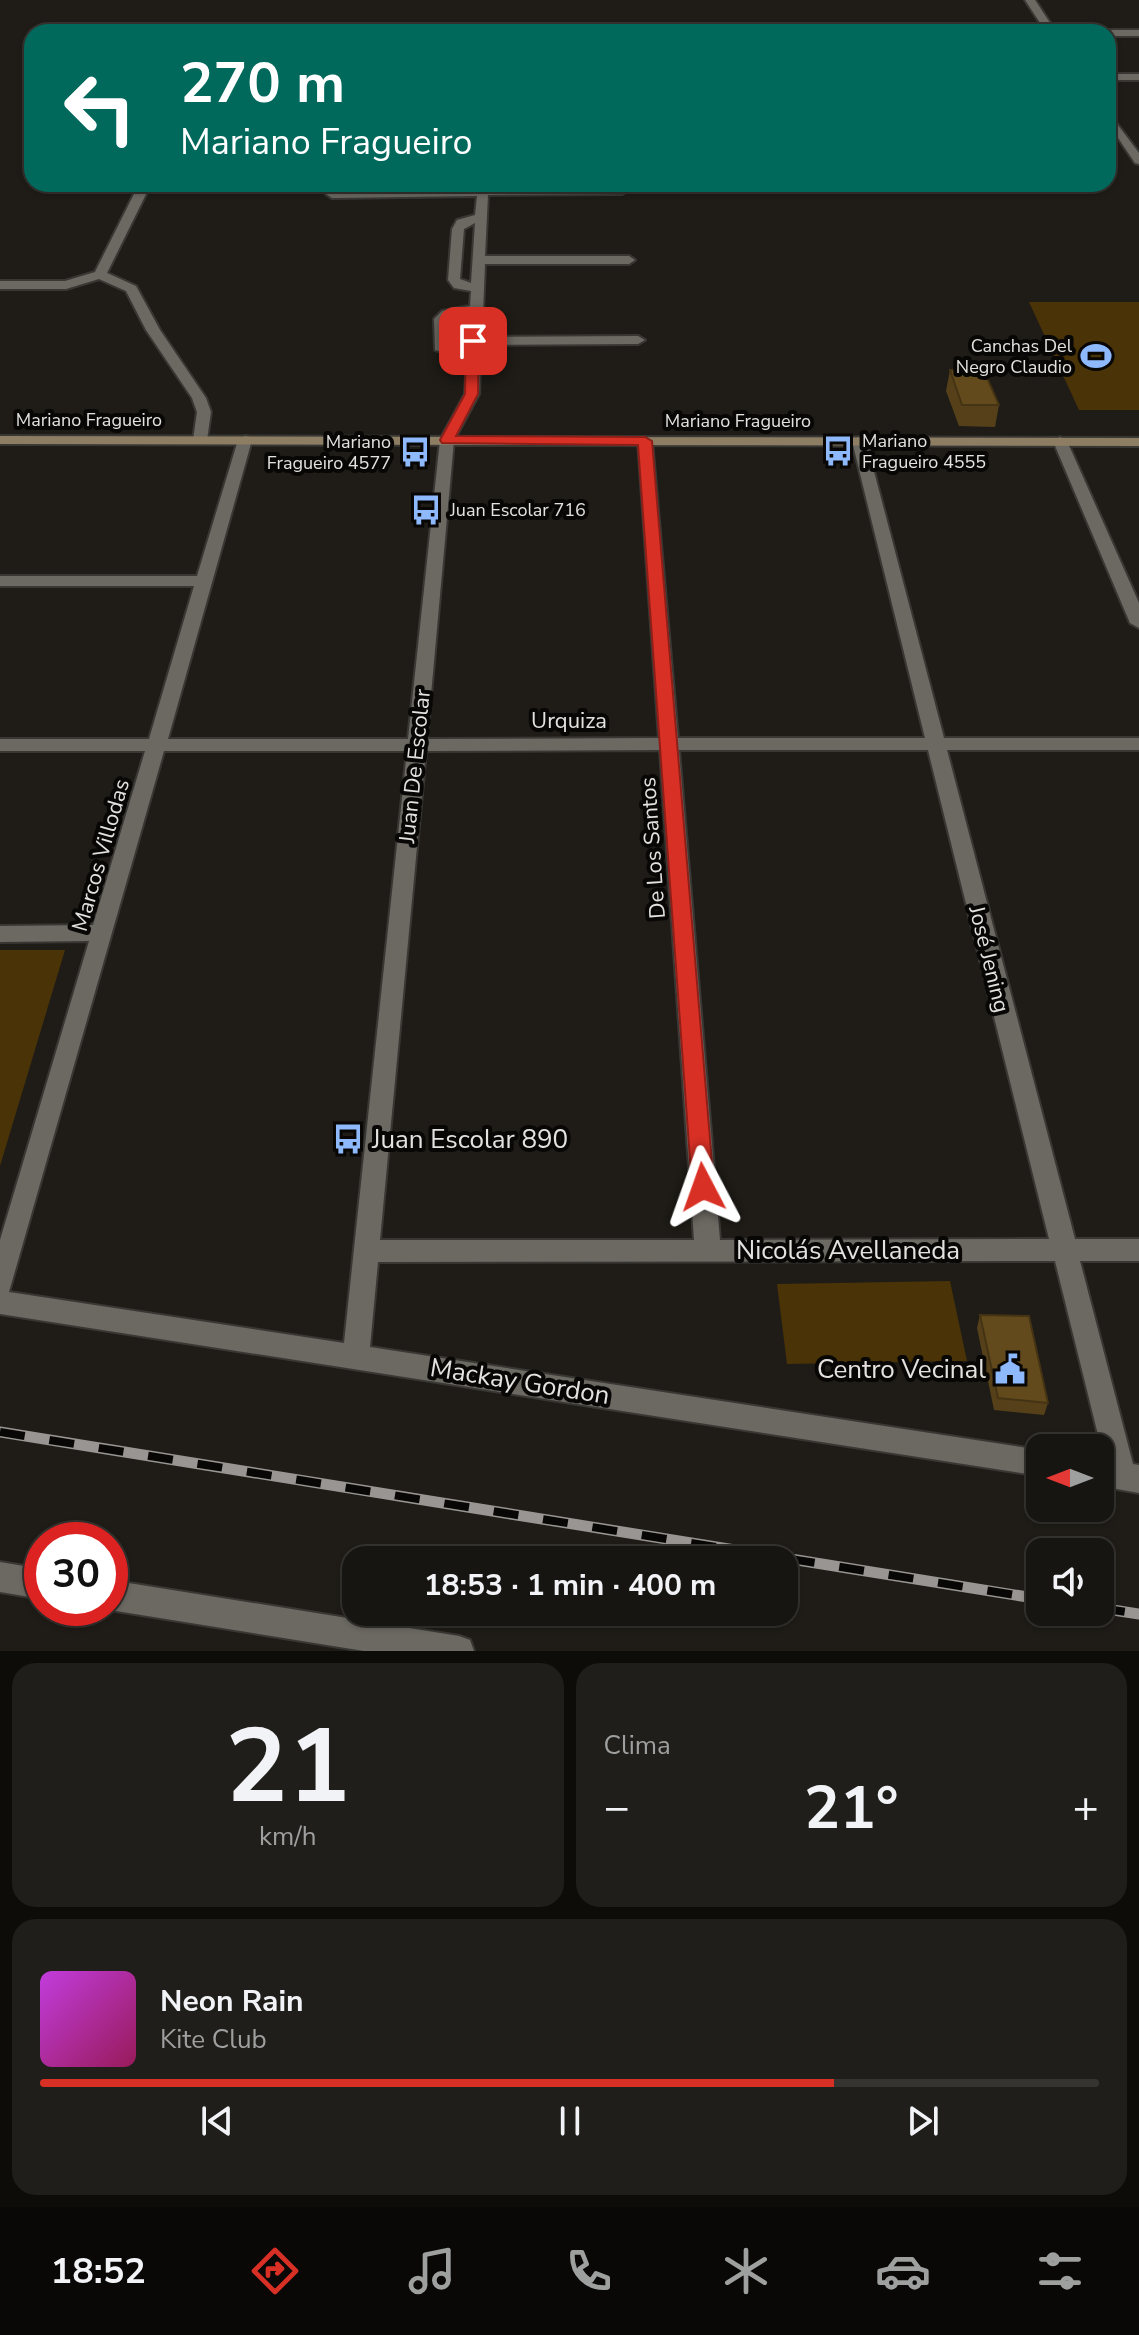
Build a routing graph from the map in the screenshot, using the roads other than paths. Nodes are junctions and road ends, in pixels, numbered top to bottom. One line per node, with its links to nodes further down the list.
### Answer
1 (1030, 0): 2 (street)
2 (1046, 24)
3 (1116, 33): 4 (street)
4 (1139, 33)
5 (1116, 77): 6 (street)
6 (1139, 77)
7 (1116, 122): 8 (street)
8 (1139, 161)
9 (141, 192): 16 (street)
10 (392, 192): 12 (street)
11 (483, 192): 13 (street, Juan De Escolar)
12 (332, 194)
13 (480, 217): 14 (street, Juan De Escolar); 18 (street)
14 (477, 260): 15 (street); 18 (street, Juan De Escolar)
15 (629, 260)
16 (100, 275): 17 (street); 24 (street)
17 (0, 285)
18 (476, 288): 19 (street, Juan De Escolar)
19 (474, 309): 21 (street, Juan De Escolar); 22 (street)
20 (638, 340): 21 (street)
21 (473, 341): 22 (street, Juan De Escolar)
22 (474, 357): 26 (street, Juan De Escolar)
23 (0, 440): 24 (main road, Mariano Fragueiro)
24 (200, 440): 25 (main road, Mariano Fragueiro)
25 (245, 440): 26 (main road, Mariano Fragueiro); 32 (street, Marcos Villodas)
26 (447, 440): 27 (main road, Mariano Fragueiro); 39 (street, Juan De Escolar)
27 (645, 441): 28 (main road, Mariano Fragueiro); 34 (street, De Los Santos)
28 (859, 441): 29 (main road, Mariano Fragueiro); 35 (street, José Jening)
29 (1060, 441): 30 (main road, Mariano Fragueiro); 33 (street)
30 (1139, 442)
31 (0, 581): 32 (street)
32 (203, 581): 38 (street, Marcos Villodas)
33 (1139, 623)
34 (668, 744): 35 (street, Urquiza); 39 (street, Urquiza); 42 (street, De Los Santos)
35 (935, 744): 36 (street, Urquiza); 43 (street, José Jening)
36 (1139, 744)
37 (0, 745): 38 (street, Urquiza)
38 (157, 745): 39 (street, Urquiza); 40 (street, Marcos Villodas)
39 (416, 745): 45 (street, Juan De Escolar)
40 (102, 933): 41 (street); 46 (street, Marcos Villodas)
41 (0, 934)
42 (708, 1250): 43 (street, Nicolás Avellaneda); 45 (street, Nicolás Avellaneda)
43 (1064, 1250): 44 (street, Nicolás Avellaneda); 50 (street, José Jening)
44 (1139, 1250)
45 (365, 1251): 48 (street, Juan De Escolar)
46 (0, 1284)
47 (0, 1302): 48 (street, Mackay Gordon)
48 (356, 1355): 49 (street, Mackay Gordon)
49 (1026, 1461)
50 (1120, 1475)
51 (0, 1577): 52 (street)
52 (24, 1581)
53 (128, 1598): 54 (street)
54 (450, 1650)

